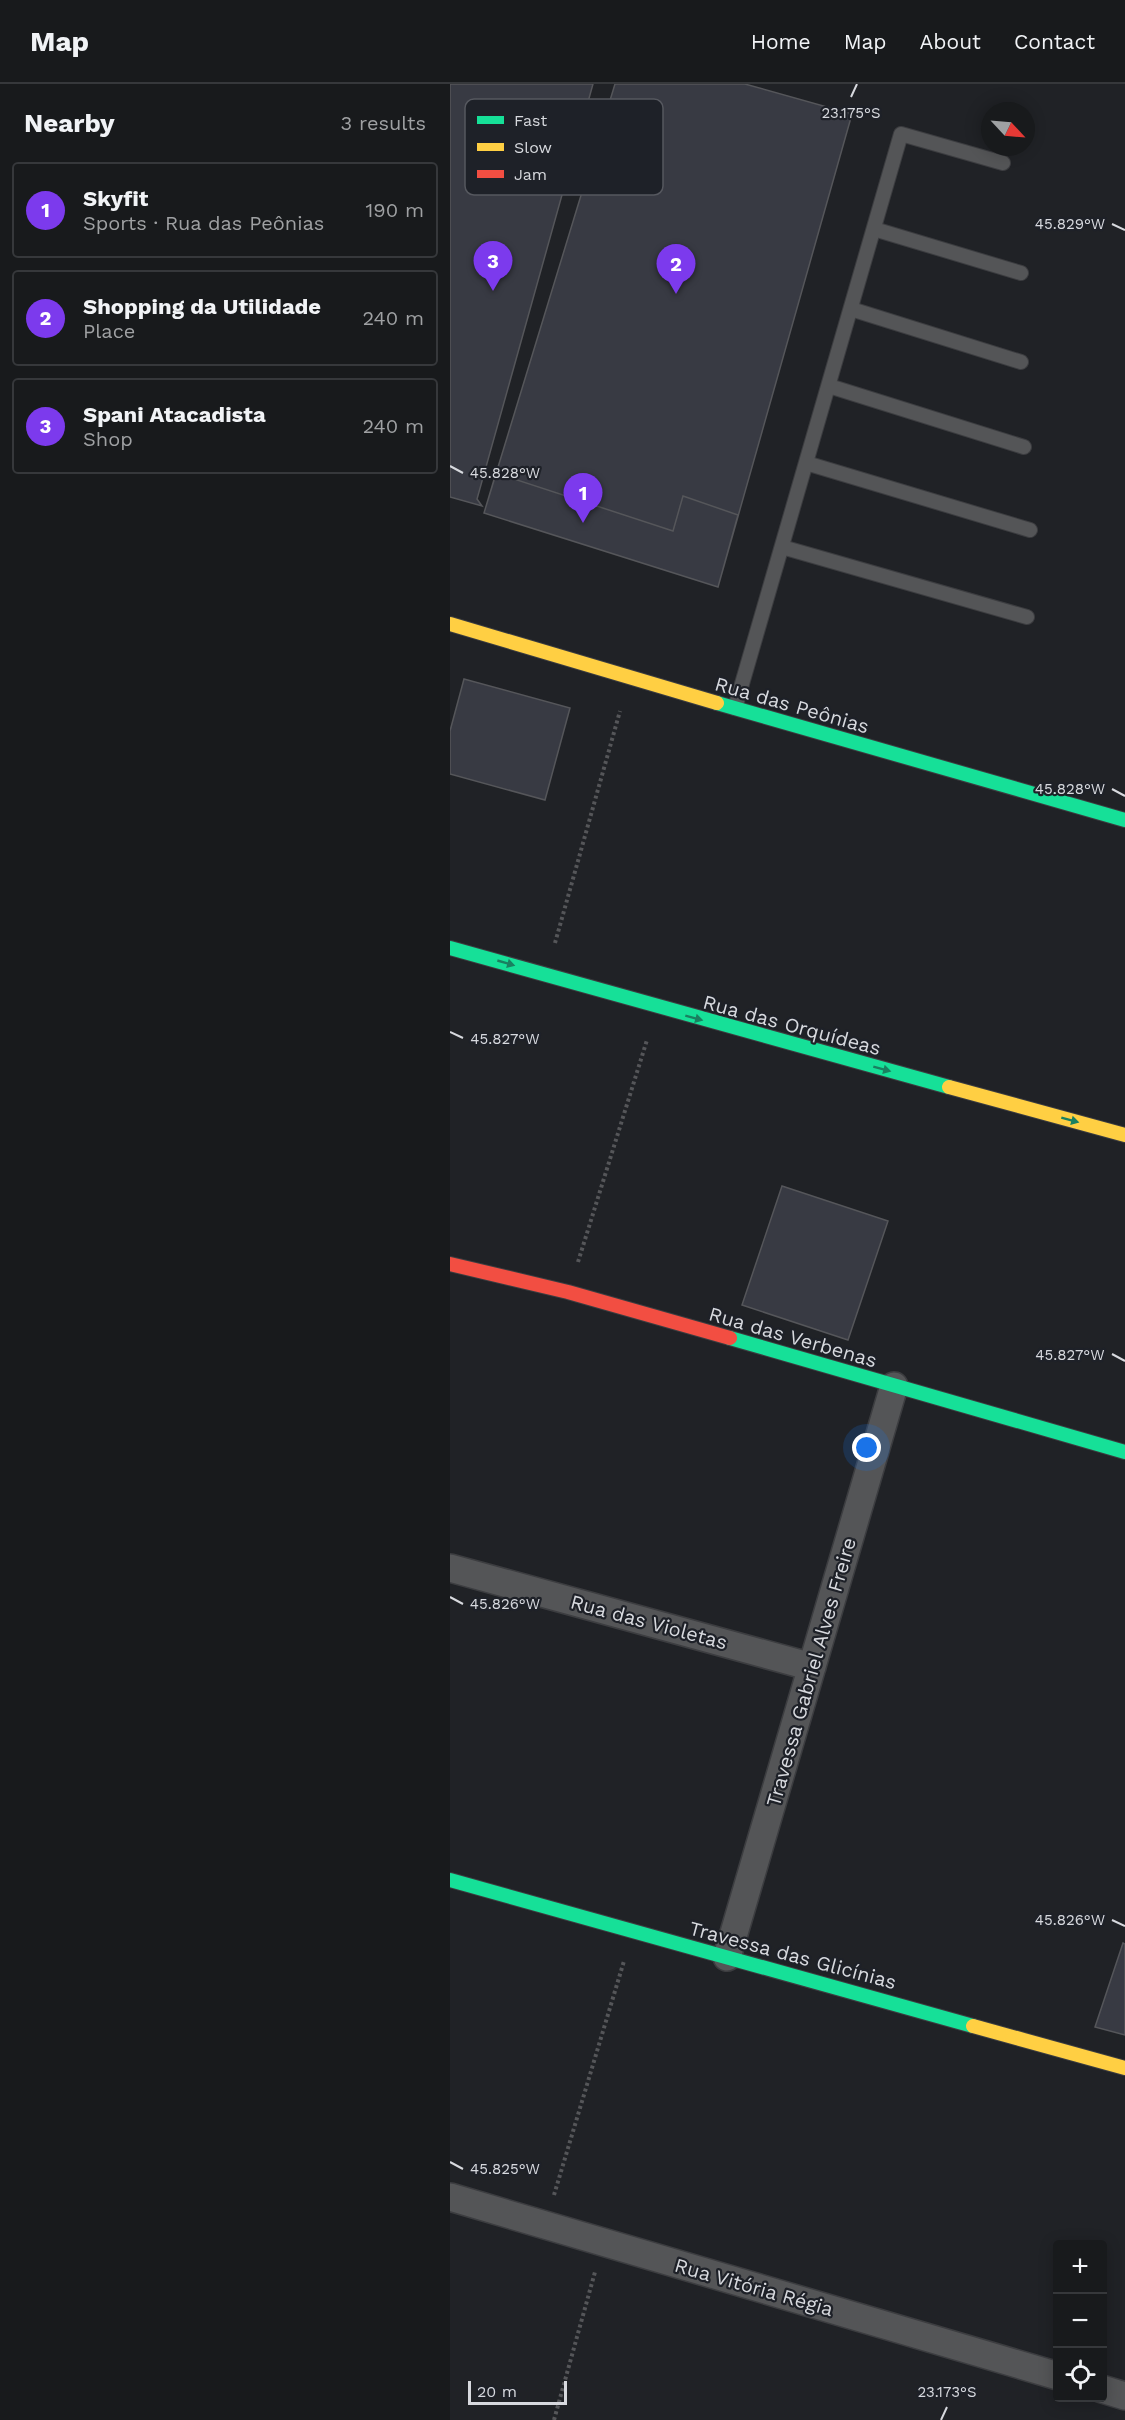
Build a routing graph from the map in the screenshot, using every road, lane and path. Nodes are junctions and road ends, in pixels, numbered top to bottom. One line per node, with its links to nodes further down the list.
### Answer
1 (1003, 163): 2 (lane)
2 (874, 229): 3 (lane); 4 (lane)
3 (1021, 273)
4 (850, 309): 5 (lane); 6 (lane)
5 (1021, 362)
6 (829, 386): 7 (lane); 8 (lane)
7 (1023, 447)
8 (806, 463): 9 (lane); 10 (lane)
9 (1030, 530)
10 (782, 547): 11 (lane); 14 (lane)
11 (1027, 617)
12 (450, 624): 13 (street, Rua das Peônias)
13 (629, 678): 14 (street, Rua das Peônias); 17 (path)
14 (735, 709): 15 (street, Rua das Peônias)
15 (1125, 820)
16 (450, 948): 17 (street, Rua das Orquídeas, one-way to 17)
17 (545, 974): 18 (street, Rua das Orquídeas)
18 (658, 1008): 19 (street, Rua das Orquídeas, one-way to 19); 21 (path)
19 (1125, 1136)
20 (450, 1264): 21 (street, Rua das Verbenas)
21 (568, 1292): 22 (street, Rua das Verbenas)
22 (894, 1386): 23 (street, Rua das Verbenas); 25 (street, Travessa Gabriel Alves Freire)
23 (1125, 1452)
24 (450, 1568): 25 (street, Rua das Violetas)
25 (812, 1667): 28 (street, Travessa Gabriel Alves Freire)
26 (450, 1880): 27 (street, Travessa das Glicínias)
27 (633, 1932): 28 (street, Travessa das Glicínias); 31 (path)
28 (728, 1957): 29 (street, Travessa das Glicínias)
29 (1125, 2068)
30 (450, 2197): 31 (street, Rua Vitória Régia)
31 (545, 2225): 32 (street, Rua Vitória Régia)
32 (603, 2242): 33 (street, Rua Vitória Régia); 36 (path)
33 (1053, 2375)
34 (1107, 2391): 35 (street)
35 (1125, 2396)
36 (554, 2420)

